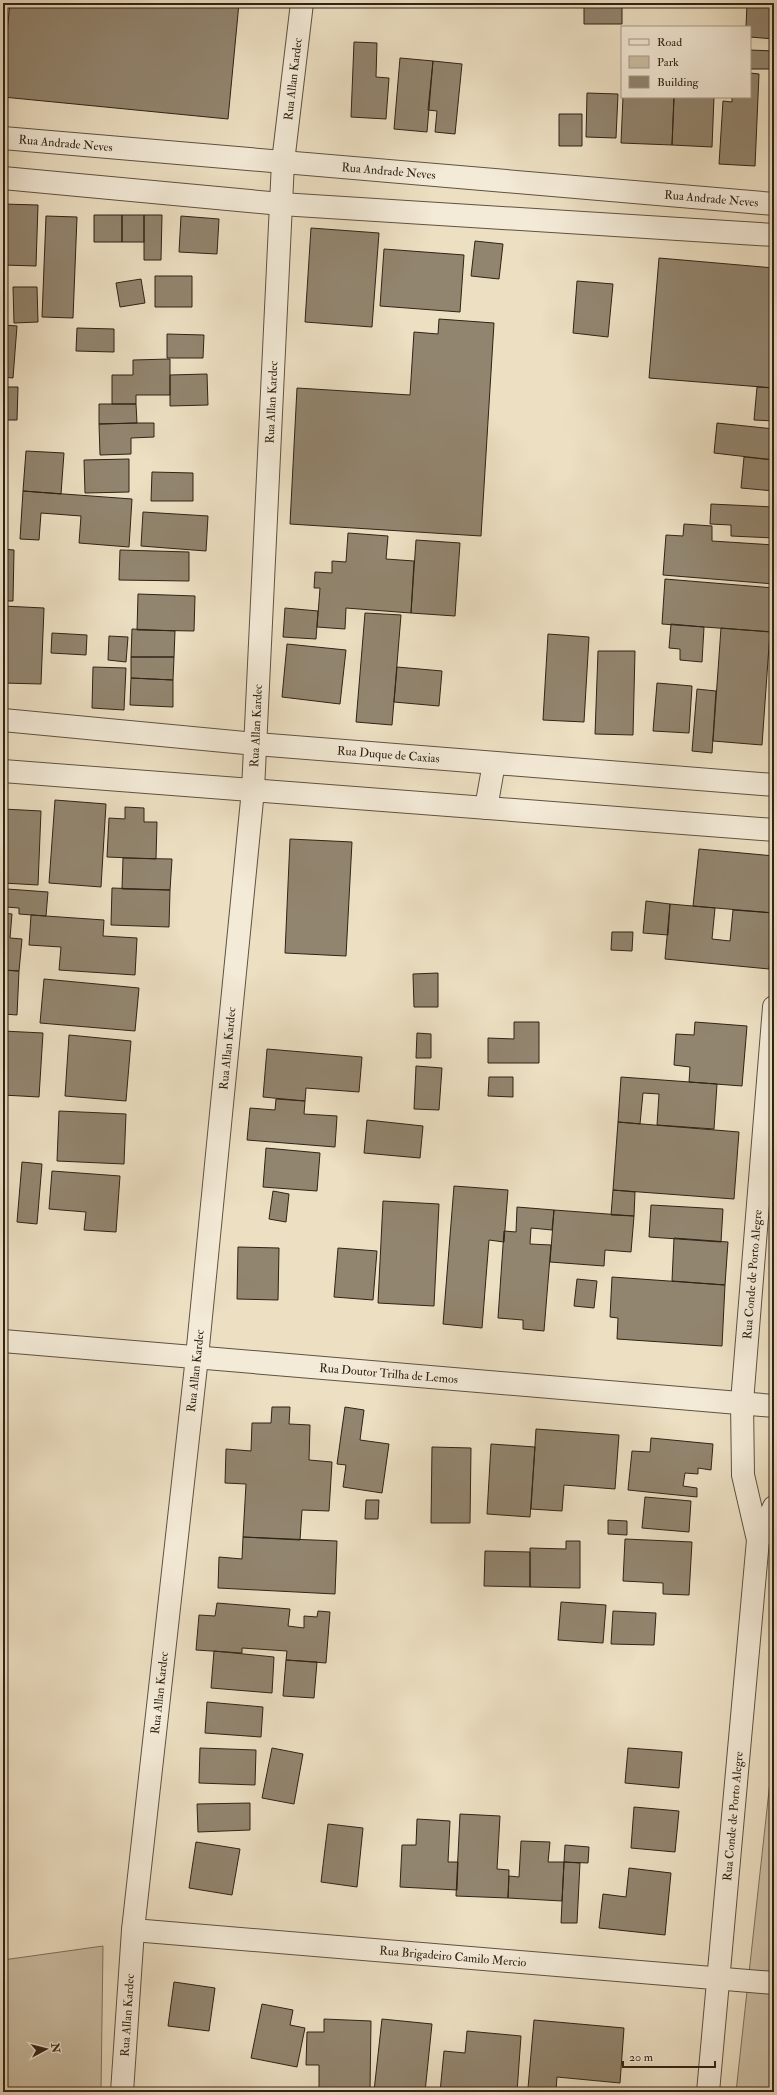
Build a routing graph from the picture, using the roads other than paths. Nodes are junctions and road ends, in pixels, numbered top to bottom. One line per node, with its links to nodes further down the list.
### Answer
1 (302, 3): 3 (street, Rua Allan Kardec)
2 (3, 138): 3 (street, Rua Andrade Neves)
3 (283, 162): 5 (street, Rua Andrade Neves); 6 (street, Rua Allan Kardec)
4 (3, 178): 6 (street)
5 (552, 185): 7 (street, Rua Andrade Neves); 8 (street)
6 (280, 204): 8 (street); 11 (street, Rua Allan Kardec)
7 (774, 204)
8 (550, 220): 9 (street)
9 (774, 235)
10 (3, 720): 11 (street, Rua Duque de Caxias)
11 (256, 744): 12 (street, Rua Duque de Caxias); 15 (street, Rua Allan Kardec)
12 (494, 763): 14 (street, Rua Duque de Caxias); 16 (street)
13 (3, 771): 15 (street)
14 (774, 785)
15 (253, 790): 16 (street); 21 (street, Rua Allan Kardec)
16 (486, 808): 17 (street)
17 (774, 830)
18 (774, 1007): 19 (street, Rua Conde de Porto Alegre)
19 (771, 1088): 22 (street, Rua Conde de Porto Alegre)
20 (3, 1341): 21 (street, Rua Doutor Trilha de Lemos)
21 (198, 1357): 22 (street, Rua Doutor Trilha de Lemos); 26 (street, Rua Allan Kardec)
22 (742, 1402): 23 (street, Rua Doutor Trilha de Lemos); 25 (street, Rua Conde de Porto Alegre)
23 (774, 1406)
24 (774, 1507): 25 (street, Rua Conde de Porto Alegre)
25 (758, 1540): 27 (street, Rua Conde de Porto Alegre)
26 (133, 1930): 27 (street, Rua Brigadeiro Camilo Mercio); 29 (street, Rua Allan Kardec)
27 (719, 1978): 28 (street, Rua Brigadeiro Camilo Mercio); 30 (street, Rua Conde de Porto Alegre)
28 (774, 1983)
29 (122, 2092)
30 (708, 2092)

